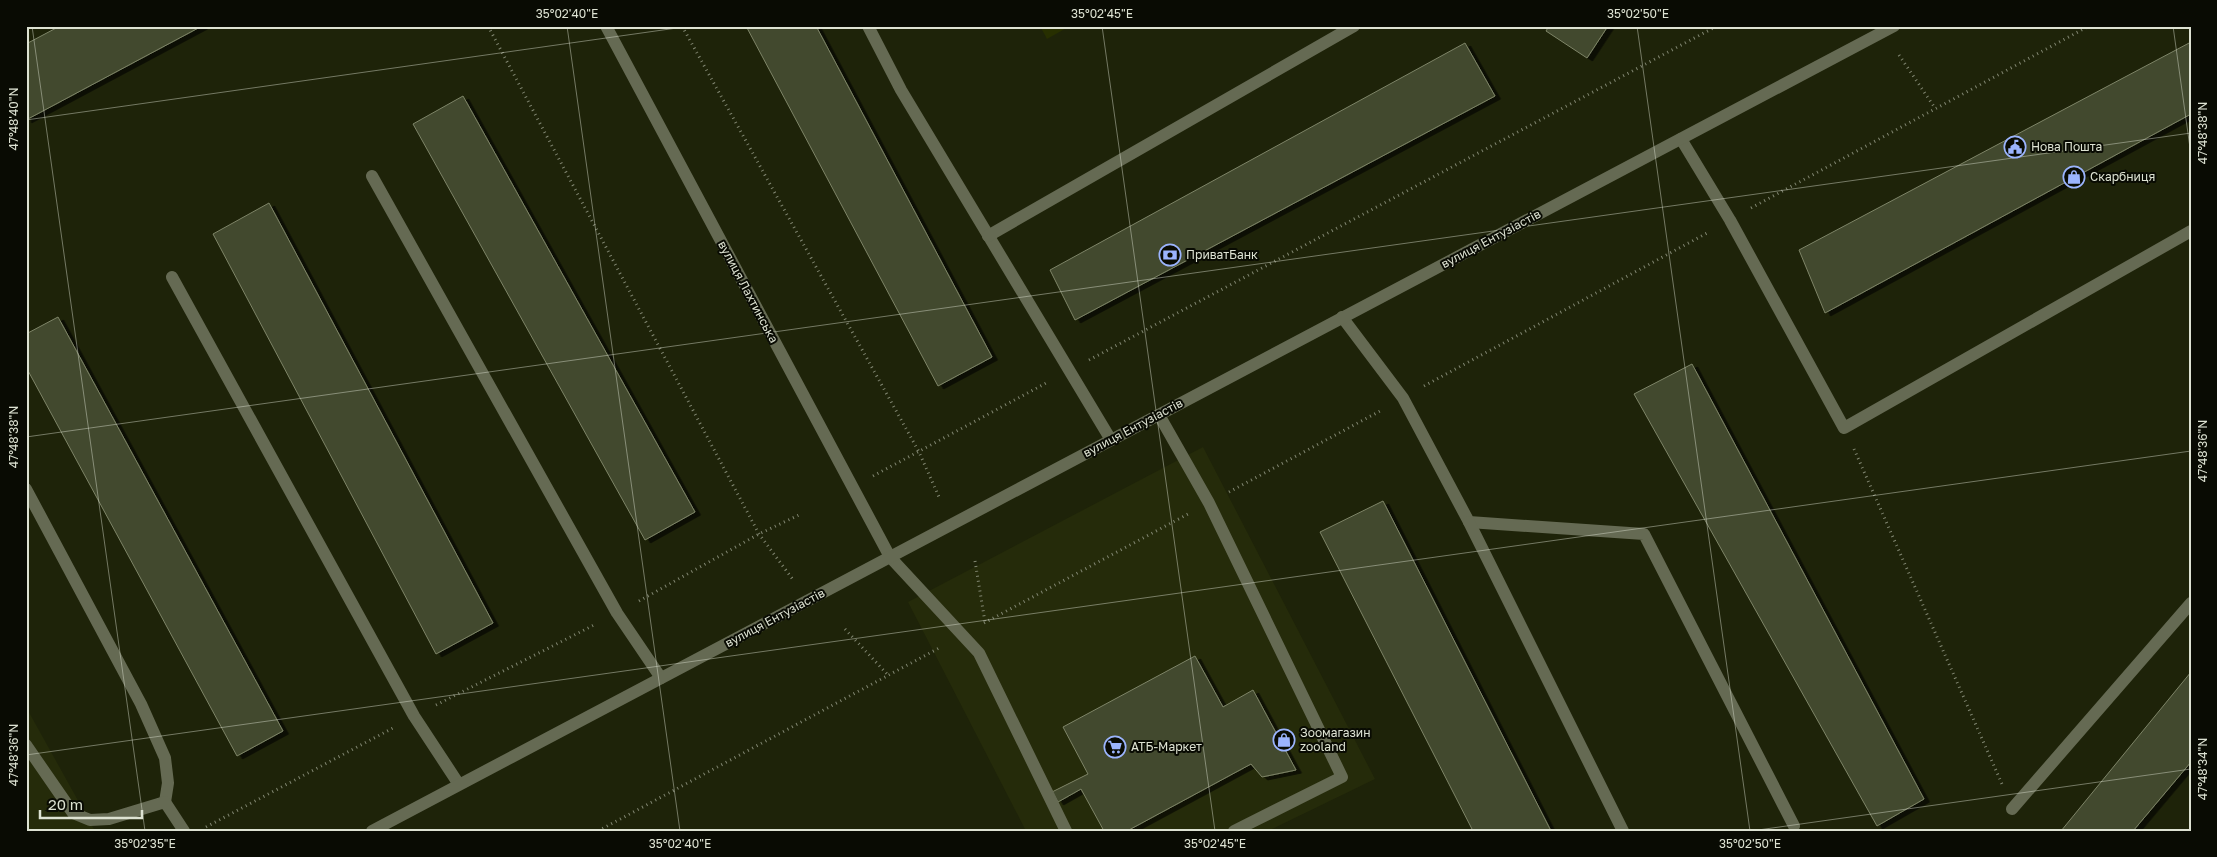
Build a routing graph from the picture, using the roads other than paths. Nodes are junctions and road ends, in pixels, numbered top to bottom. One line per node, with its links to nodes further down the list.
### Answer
1 (606, 26): 15 (street, вулиця Лахтинська)
2 (868, 26): 8 (street)
3 (1354, 26): 8 (street)
4 (1894, 26): 5 (street, вулиця Ентузіастів)
5 (1681, 139): 7 (street); 10 (street, вулиця Ентузіастів)
6 (372, 176): 17 (street)
7 (2191, 230)
8 (988, 236): 12 (street)
9 (172, 277): 19 (street)
10 (1342, 318): 11 (street, вулиця Ентузіастів); 14 (street)
11 (1159, 415): 12 (street, вулиця Ентузіастів); 26 (street)
12 (1111, 440): 15 (street, вулиця Ентузіастів)
13 (26, 489): 20 (street)
14 (1469, 522): 22 (street); 27 (street)
15 (890, 557): 17 (street, вулиця Ентузіастів); 25 (street, вулиця Лахтинська)
16 (2191, 603): 21 (street)
17 (661, 678): 19 (street, вулиця Ентузіастів)
18 (26, 745): 20 (street)
19 (458, 783): 24 (street, вулиця Ентузіастів)
20 (165, 802): 23 (street)
21 (2012, 808)
22 (1794, 826)
23 (184, 831)
24 (372, 831)
25 (1066, 831)
26 (1234, 831)
27 (1623, 831)

